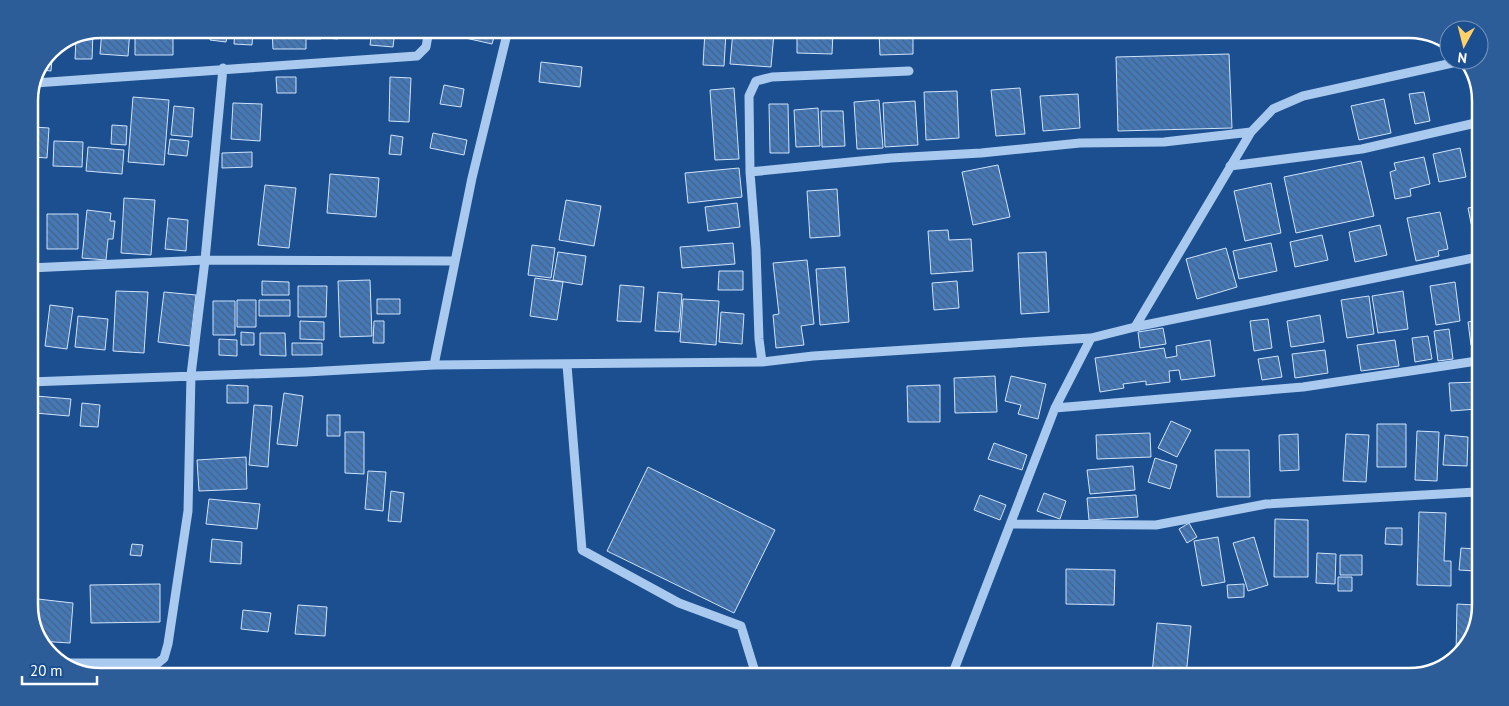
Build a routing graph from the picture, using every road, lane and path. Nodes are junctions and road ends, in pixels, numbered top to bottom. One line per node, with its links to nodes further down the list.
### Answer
1 (428, 37): 4 (street)
2 (506, 37): 13 (street)
3 (1439, 66): 8 (street)
4 (223, 68): 6 (street); 12 (street)
5 (908, 71): 10 (street)
6 (41, 83)
7 (1471, 124): 9 (street)
8 (1251, 132): 9 (street); 10 (street)
9 (1230, 166): 15 (street)
10 (750, 172): 17 (street)
11 (1471, 259): 15 (street)
12 (205, 260): 13 (street); 14 (street); 21 (street)
13 (454, 261): 20 (street)
14 (38, 268)
15 (1135, 327): 16 (street)
16 (1091, 338): 17 (street); 23 (street)
17 (762, 362): 19 (street)
18 (1472, 362): 23 (street)
19 (567, 364): 20 (street); 27 (street)
20 (434, 365): 21 (street)
21 (191, 376): 22 (street); 26 (street)
22 (38, 382)
23 (1055, 408): 25 (street)
24 (1472, 492): 25 (street)
25 (1011, 524): 28 (street)
26 (74, 663)
27 (754, 668)
28 (955, 668)

